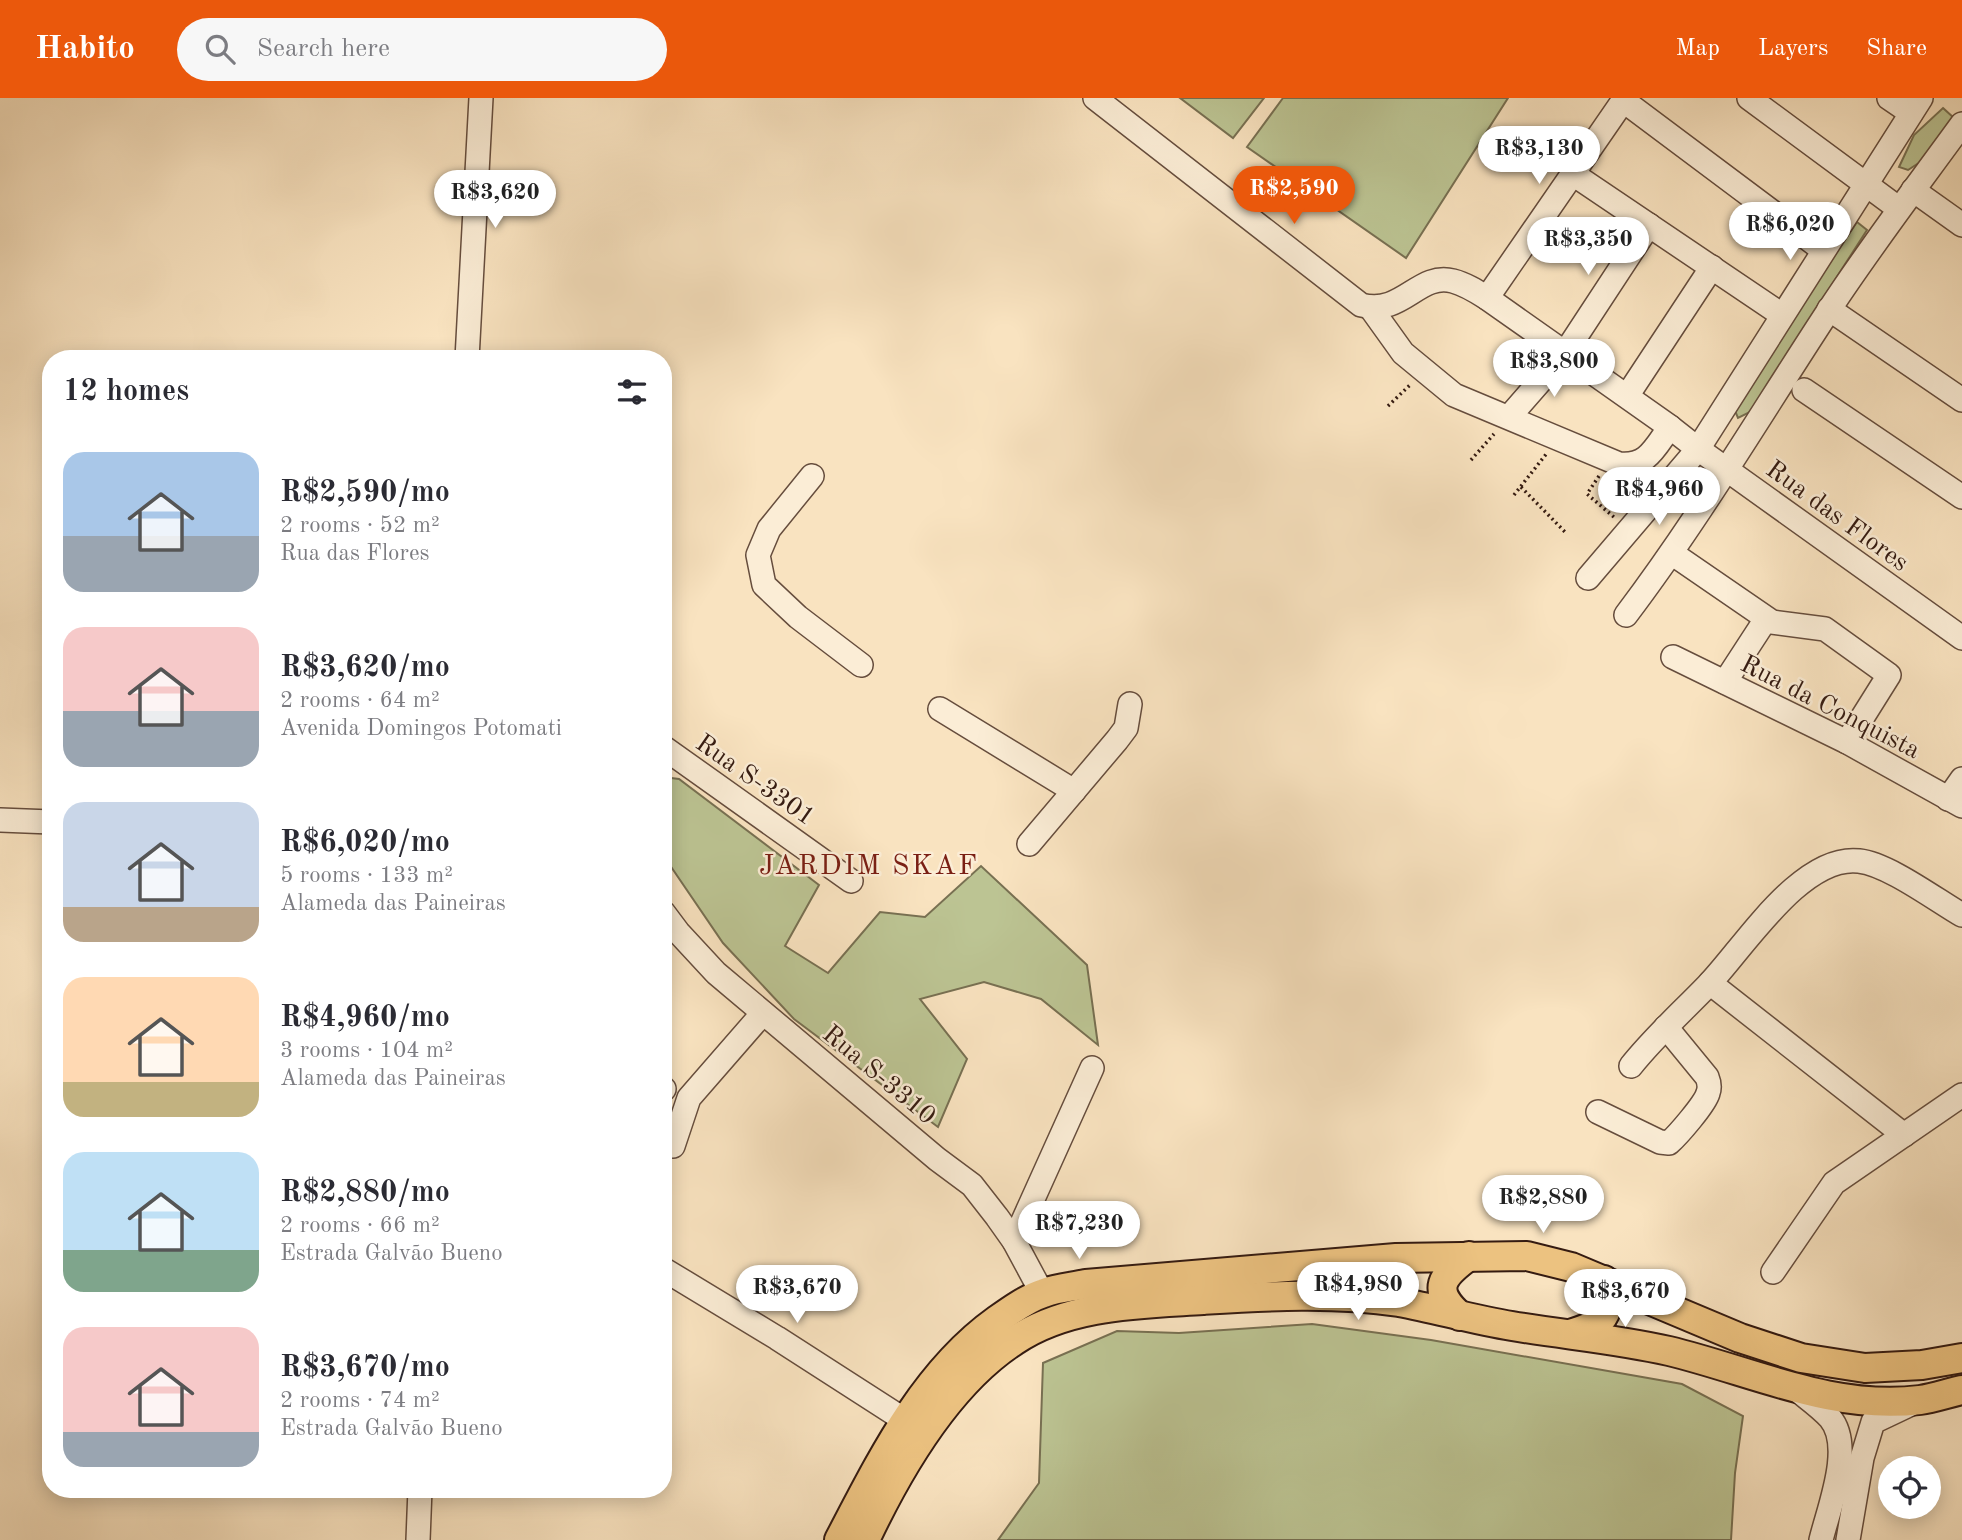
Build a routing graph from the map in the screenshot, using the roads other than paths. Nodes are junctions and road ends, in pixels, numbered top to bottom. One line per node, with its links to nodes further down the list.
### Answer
1 (481, 98): 20 (street)
2 (1095, 98): 17 (street)
3 (1749, 98): 9 (street)
4 (1889, 98): 6 (street)
5 (1625, 99): 8 (street); 14 (street)
6 (1916, 106): 9 (street)
7 (1961, 126): 10 (street)
8 (1573, 174): 12 (street); 16 (street)
9 (1865, 184): 11 (street); 14 (street)
10 (1913, 190): 11 (street); 13 (street)
11 (1898, 208): 18 (street)
12 (1649, 225): 15 (street); 21 (street)
13 (1962, 225)
14 (1823, 250): 19 (street)
15 (1712, 267): 19 (street); 23 (street)
16 (1487, 298): 17 (street, Rua das Flores); 21 (street, Rua das Flores)
17 (1370, 307): 25 (street)
18 (1829, 309): 24 (street); 28 (street)
19 (1782, 315): 27 (street)
20 (467, 350)
21 (1565, 353): 23 (street, Rua das Flores); 25 (street)
22 (1804, 390): 30 (street)
23 (1627, 396): 26 (street, Rua das Flores)
24 (1962, 400)
25 (1509, 416): 26 (street)
26 (1670, 427): 27 (street, Rua das Flores)
27 (1698, 449): 28 (street, Rua das Flores); 32 (street)
28 (1728, 470): 31 (street); 35 (street, Rua das Flores)
29 (812, 476): 37 (street)
30 (1962, 497)
31 (1673, 554): 33 (street); 34 (street)
32 (1588, 578)
33 (1626, 615)
34 (1766, 619): 38 (street); 41 (street)
35 (1962, 638)
36 (1673, 657): 38 (street, Rua da Conquista)
37 (861, 665)
38 (1725, 682): 41 (street, Rua da Conquista)
39 (1130, 704): 44 (street)
40 (940, 709): 44 (street)
41 (1847, 742): 45 (street, Rua da Conquista)
42 (672, 753): 49 (street, Rua S-3301)
43 (1962, 779): 45 (street)
44 (1074, 791): 48 (street)
45 (1955, 802)
46 (0, 820): 47 (street)
47 (42, 822)
48 (1029, 844)
49 (851, 881)
50 (1962, 915): 52 (street)
51 (672, 924): 53 (street, Rua S-3310)
52 (1710, 983): 54 (street); 59 (street)
53 (763, 1013): 60 (street); 61 (street, Rua S-3310)
54 (1667, 1027): 55 (street); 58 (street)
55 (1631, 1066)
56 (1092, 1068): 61 (street)
57 (1962, 1095): 59 (street)
58 (1598, 1112)
59 (1904, 1135): 63 (street)
60 (673, 1146)
61 (1014, 1241): 66 (street, Rua S-3310)
62 (1469, 1256): 65 (main road); 66 (main road); 67 (main road)
63 (1773, 1272)
64 (672, 1274): 73 (street)
65 (1604, 1280): 68 (main road); 69 (main road)
66 (1042, 1293): 73 (main road)
67 (1460, 1316): 68 (main road); 77 (main road)
68 (1570, 1334): 70 (main road)
69 (1962, 1358)
70 (1796, 1389): 72 (main road); 78 (street)
71 (1962, 1390): 72 (main road)
72 (1920, 1400): 79 (street)
73 (906, 1421): 76 (main road)
74 (420, 1498): 75 (street)
75 (418, 1540)
76 (839, 1540)
77 (865, 1540)
78 (1821, 1540)
79 (1848, 1540)

